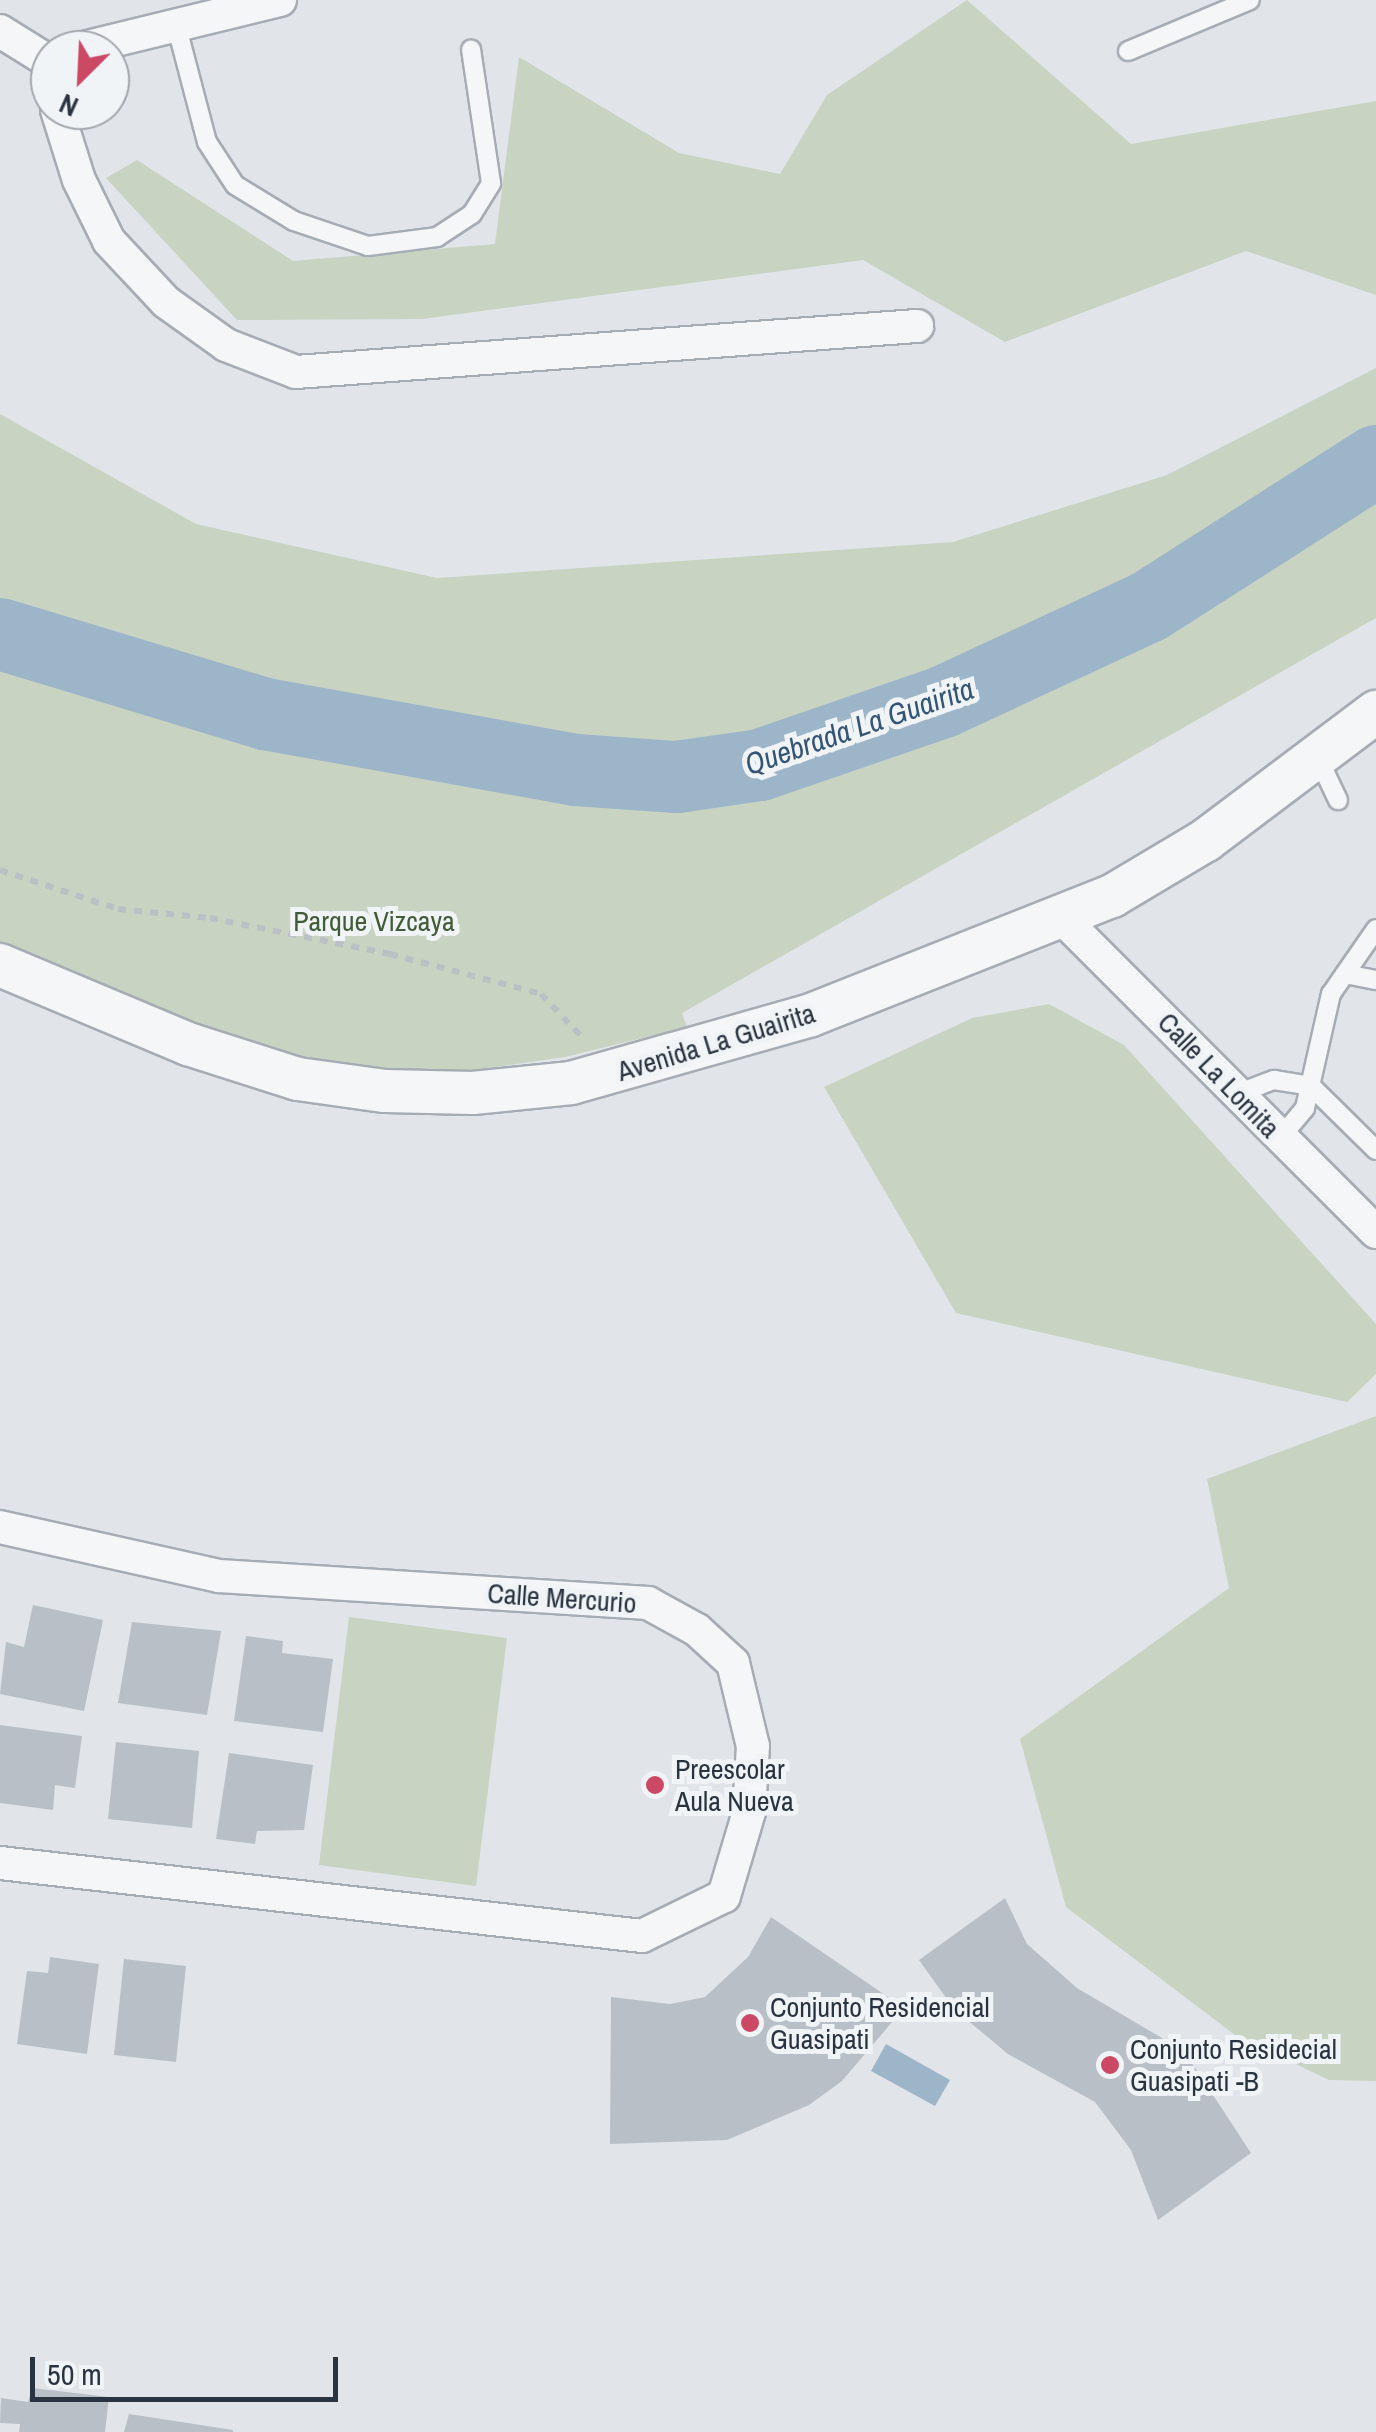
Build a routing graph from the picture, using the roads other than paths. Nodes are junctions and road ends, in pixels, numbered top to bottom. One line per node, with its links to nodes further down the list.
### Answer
1 (280, 0): 3 (street)
2 (1250, 0): 8 (lane)
3 (176, 24): 5 (street); 7 (lane)
4 (0, 32): 6 (street)
5 (130, 38)
6 (30, 48)
7 (472, 50)
8 (1128, 51)
9 (63, 130): 10 (street)
10 (916, 326)
11 (1376, 712): 12 (street, Avenida La Guairita)
12 (1317, 756): 13 (lane); 14 (street, Avenida La Guairita)
13 (1338, 800)
14 (1062, 918): 16 (street, Avenida La Guairita); 20 (street, Calle La Lomita)
15 (1376, 929): 17 (lane)
16 (0, 965)
17 (1345, 974): 18 (lane); 19 (lane)
18 (1376, 980)
19 (1311, 1086): 20 (lane); 21 (lane); 22 (lane)
20 (1237, 1094): 21 (street, Calle La Lomita)
21 (1280, 1138): 23 (street, Calle La Lomita)
22 (1376, 1150)
23 (1376, 1232)
24 (0, 1528): 25 (street, Calle Mercurio)
25 (0, 1863)

